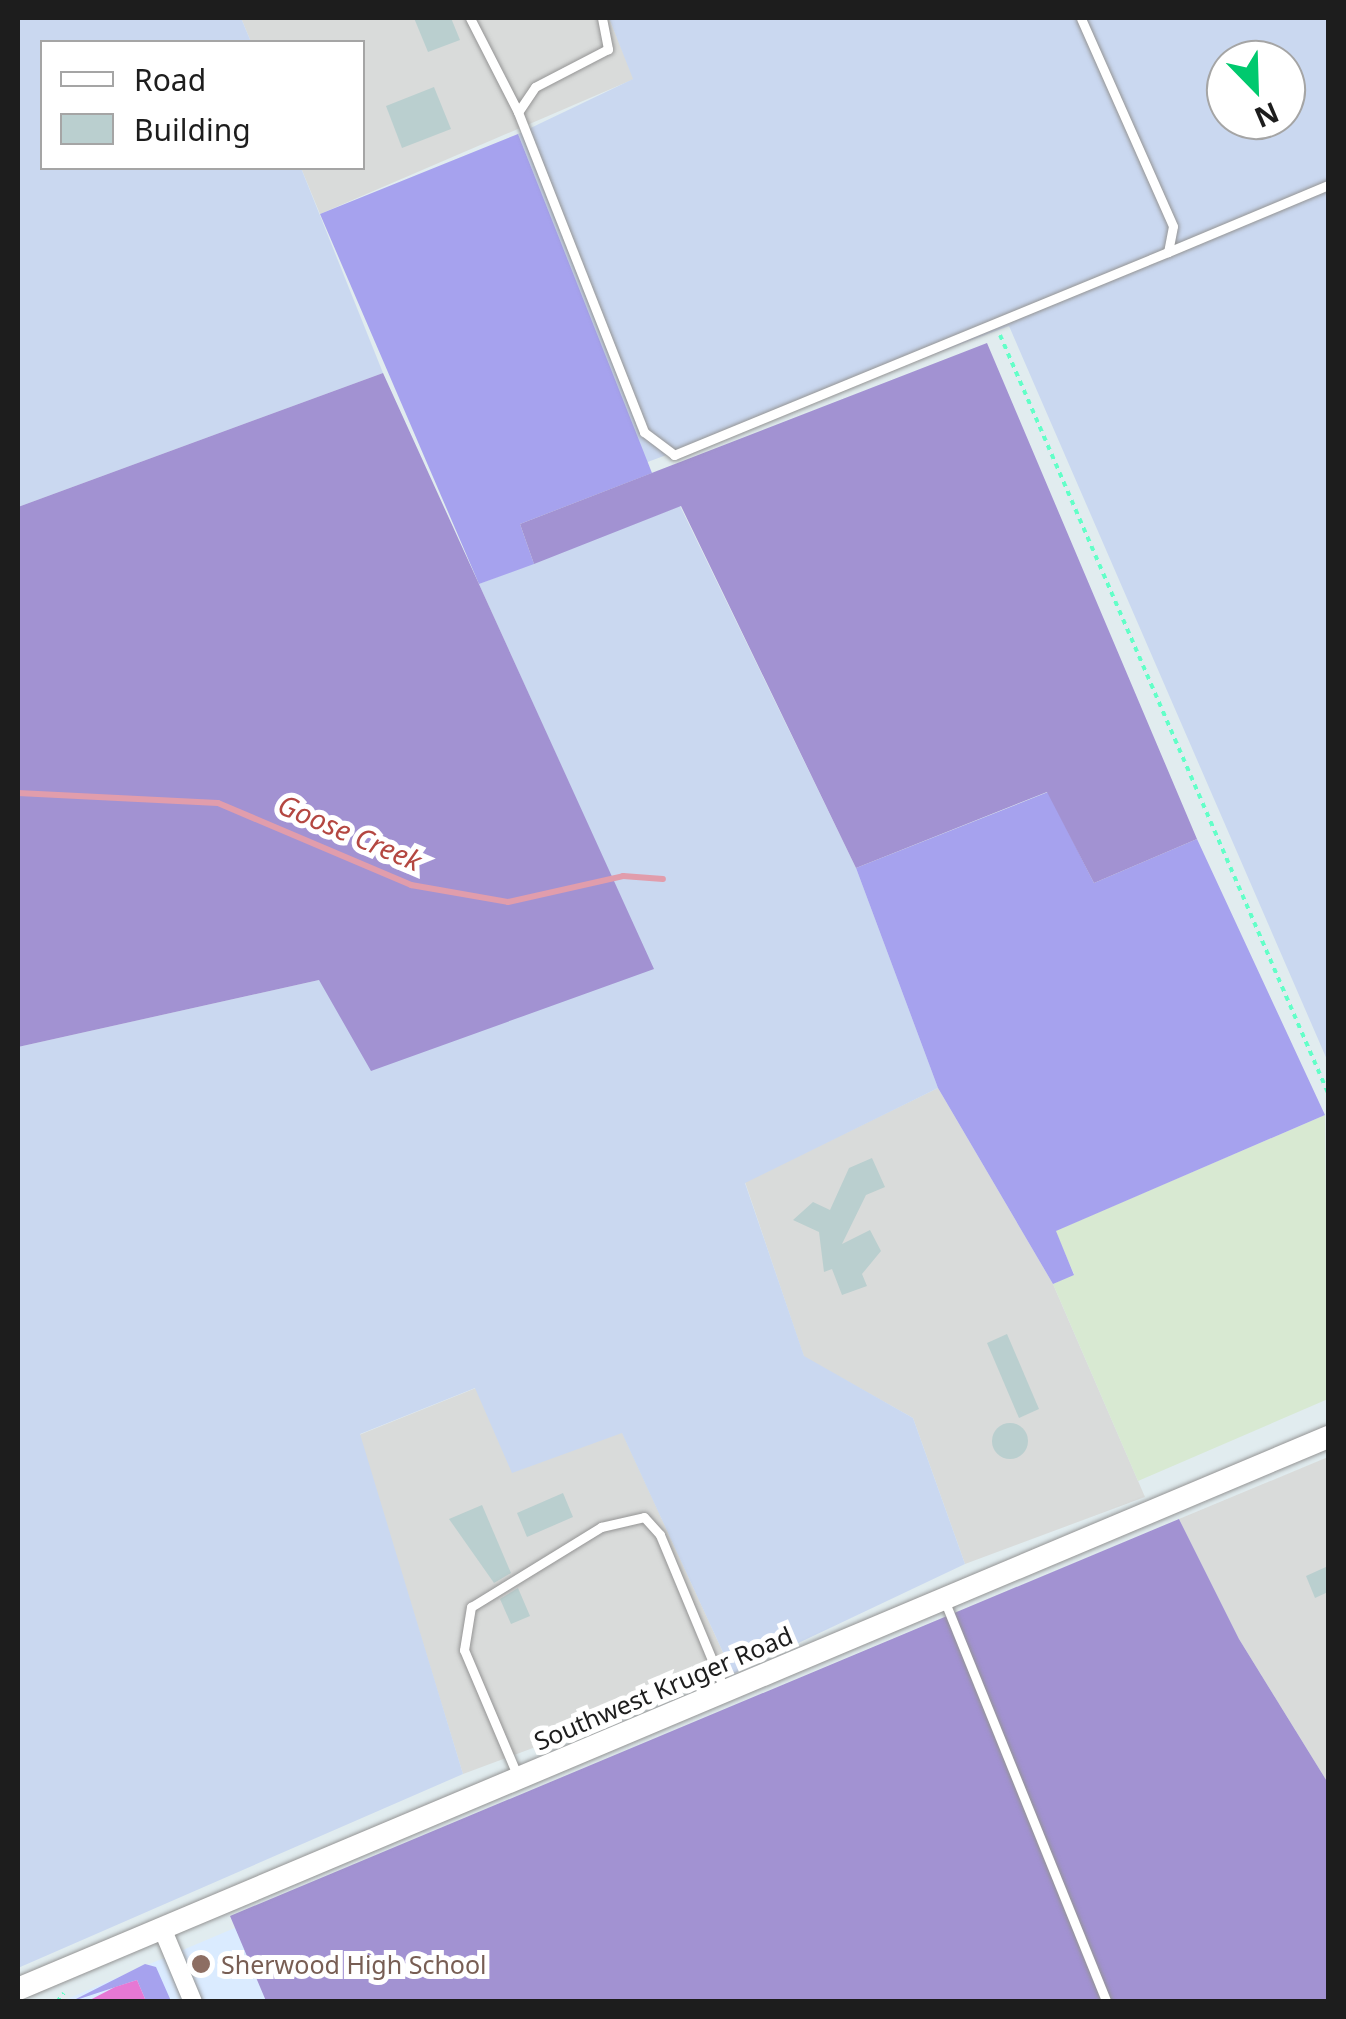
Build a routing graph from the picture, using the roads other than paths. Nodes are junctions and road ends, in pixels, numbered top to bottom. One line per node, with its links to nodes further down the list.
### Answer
1 (470, 18): 4 (lane)
2 (602, 18): 4 (lane)
3 (1082, 18): 6 (lane)
4 (518, 112): 6 (lane)
5 (1328, 185): 6 (lane)
6 (1168, 252)
7 (1328, 1437): 8 (street, Southwest Kruger Road)
8 (944, 1600): 9 (street, Southwest Kruger Road); 14 (lane)
9 (725, 1692): 10 (street, Southwest Kruger Road); 10 (lane)
10 (519, 1778): 11 (street, Southwest Kruger Road)
11 (162, 1928): 12 (street, Southwest Kruger Road); 13 (street)
12 (18, 1989)
13 (193, 2002)
14 (1107, 2002)

